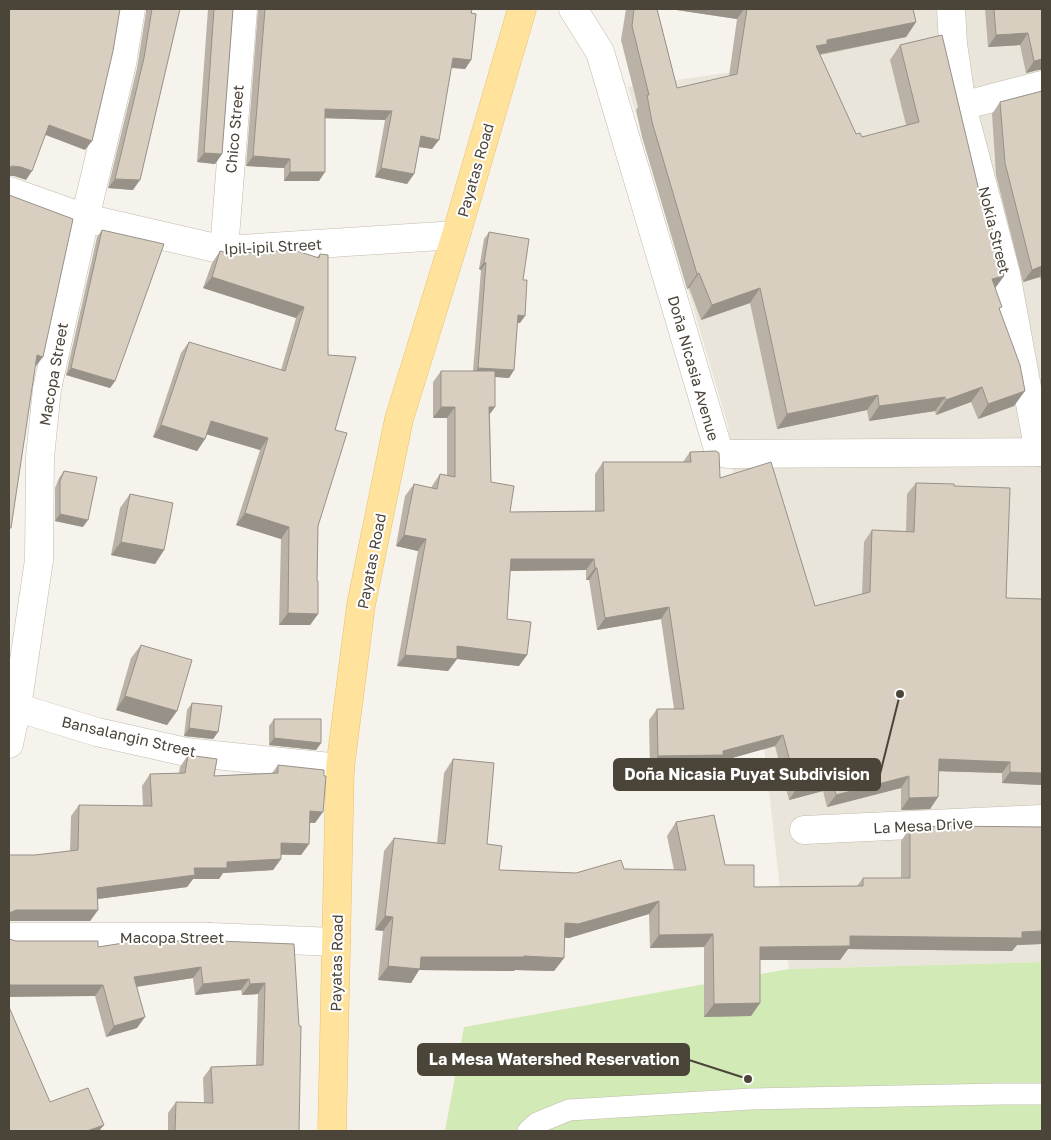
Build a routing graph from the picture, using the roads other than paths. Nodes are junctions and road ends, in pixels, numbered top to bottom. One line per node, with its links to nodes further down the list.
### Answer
1 (131, 9): 9 (street, Macopa Street)
2 (243, 9): 11 (street, Chico Street)
3 (522, 9): 10 (main road, Payatas Road)
4 (573, 9): 12 (street, Doña Nicasia Avenue)
5 (951, 9): 7 (street, Nokia Street)
6 (1042, 85): 7 (street)
7 (962, 106): 12 (street, Nokia Street)
8 (9, 191): 9 (street, Ipil-ipil Street)
9 (85, 218): 11 (street, Ipil-ipil Street); 13 (street, Macopa Street)
10 (456, 235): 11 (street, Ipil-ipil Street); 15 (main road, Payatas Road)
11 (224, 250)
12 (1041, 452)
13 (13, 706): 14 (street, Macopa Street); 15 (street, Bansalangin Street)
14 (9, 744)
15 (340, 768): 19 (main road, Payatas Road)
16 (1042, 819): 17 (street, La Mesa Drive)
17 (804, 830)
18 (9, 937): 19 (street, Macopa Street)
19 (336, 942): 21 (main road, Payatas Road)
20 (1042, 1094): 22 (lane)
21 (332, 1131)
22 (528, 1131)

